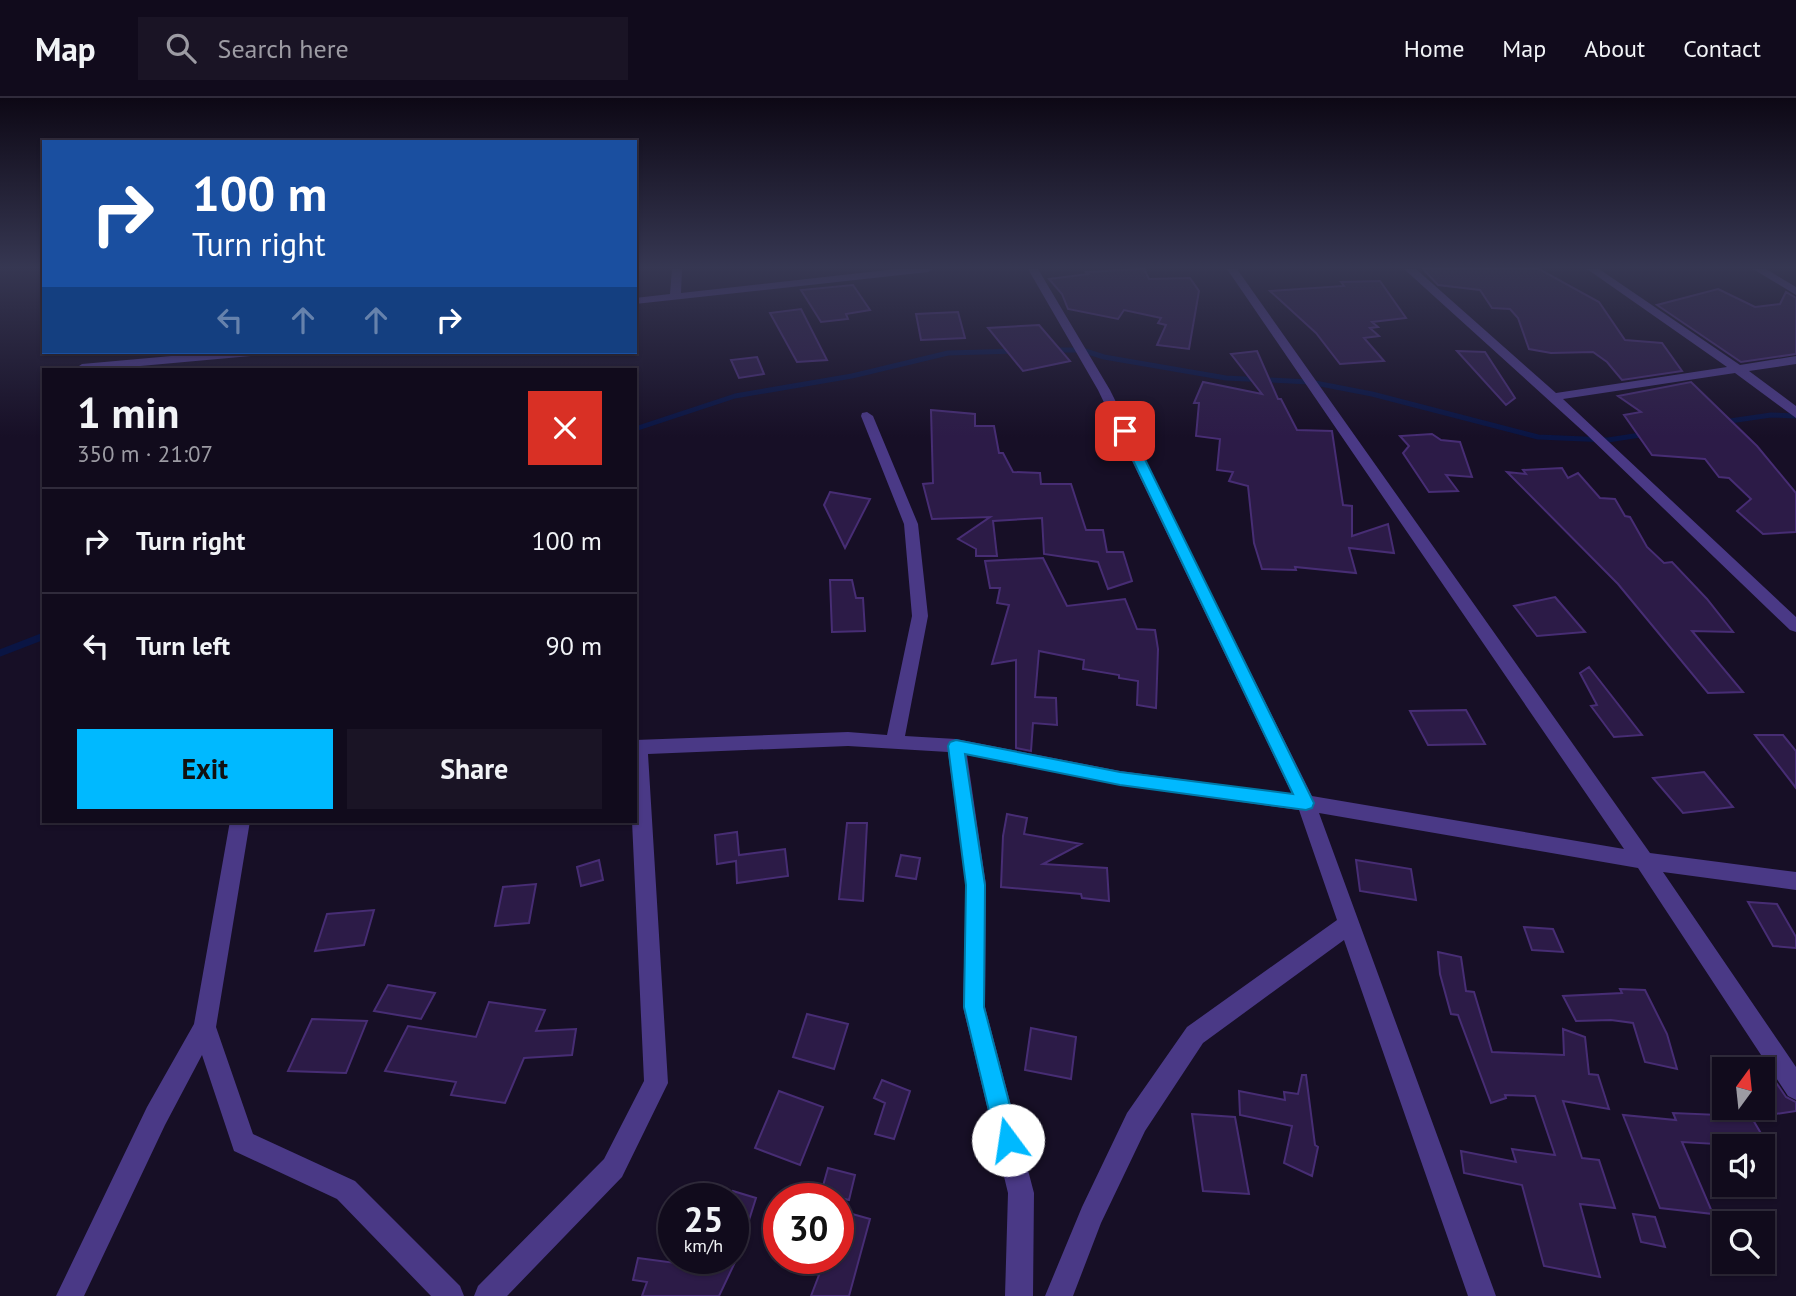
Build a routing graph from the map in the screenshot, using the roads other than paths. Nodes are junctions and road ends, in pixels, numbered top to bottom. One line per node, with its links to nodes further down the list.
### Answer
1 (1066, 325): 18 (street)
2 (1271, 325): 20 (street)
3 (1472, 325): 10 (street)
4 (1674, 325): 9 (street)
5 (237, 354): 7 (street)
6 (1796, 360): 9 (street)
7 (150, 366): 8 (street)
8 (82, 368)
9 (1739, 369): 10 (street); 11 (street)
10 (1554, 397): 13 (street)
11 (1796, 414)
12 (867, 416): 14 (street)
13 (1796, 626)
14 (895, 742): 15 (street); 16 (street)
15 (956, 746): 18 (street); 28 (street)
16 (637, 747)
17 (637, 764): 27 (street)
18 (1306, 803): 20 (street); 22 (street)
19 (240, 823): 23 (street)
20 (1644, 860): 21 (street); 24 (street)
21 (1796, 881)
22 (1349, 924): 29 (street); 30 (street)
23 (205, 1027): 25 (street); 26 (street)
24 (1796, 1088)
25 (70, 1296)
26 (450, 1296)
27 (488, 1296)
28 (1018, 1296)
29 (1059, 1296)
30 (1482, 1296)

